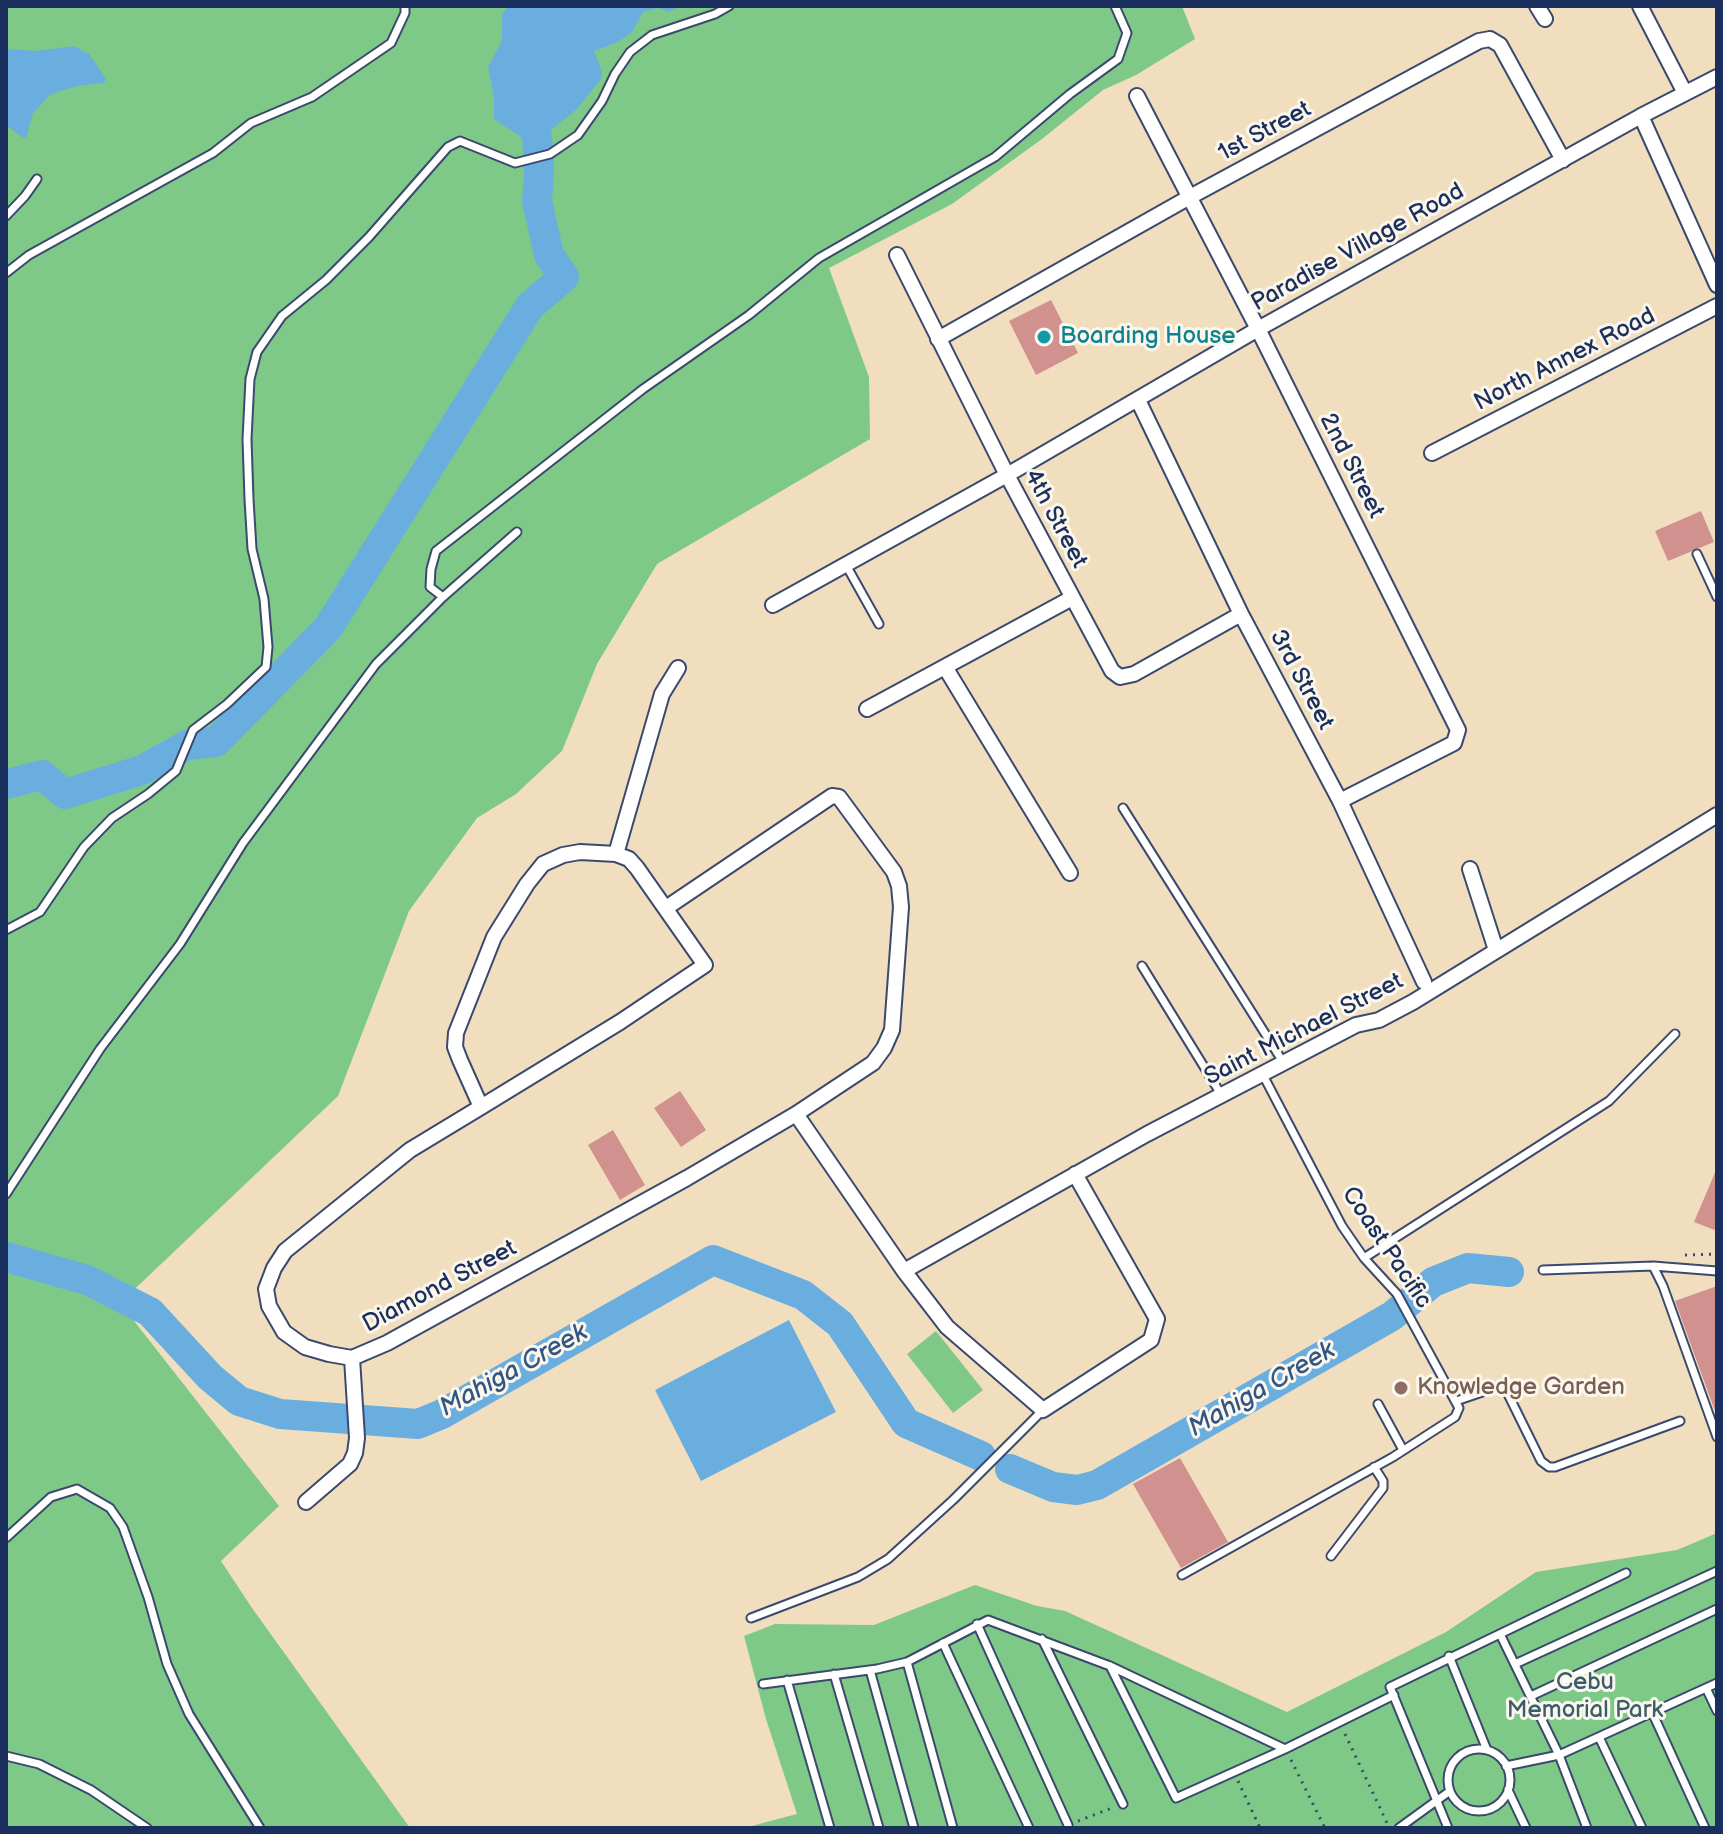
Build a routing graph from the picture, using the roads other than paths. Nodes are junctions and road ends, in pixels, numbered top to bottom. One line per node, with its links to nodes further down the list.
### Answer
1 (405, 6): 14 (lane)
2 (729, 6): 41 (lane)
3 (1115, 6): 25 (lane)
4 (1640, 6): 6 (street)
5 (1717, 77): 6 (street, Paradise Village Road)
6 (1685, 93): 8 (street, Paradise Village Road)
7 (1137, 96): 11 (street, 2nd Street)
8 (1641, 116): 9 (street, Paradise Village Road); 15 (street)
9 (1563, 160): 11 (street, 1st Street); 17 (street, Paradise Village Road)
10 (37, 179): 12 (lane)
11 (1188, 198): 17 (street, 2nd Street); 18 (street, 1st Street)
12 (6, 216)
13 (897, 255): 18 (street, 4th Street)
14 (6, 273)
15 (1717, 285)
16 (1717, 306): 20 (street, North Annex Road)
17 (1258, 329): 19 (street, Paradise Village Road); 34 (street, 2nd Street)
18 (938, 339): 21 (street, 4th Street)
19 (1138, 400): 21 (street, Paradise Village Road); 29 (street, 3rd Street)
20 (1432, 453)
21 (1007, 475): 24 (street, Paradise Village Road); 27 (street, 4th Street)
22 (517, 532): 25 (lane)
23 (1697, 554): 26 (lane)
24 (846, 565): 28 (street, Paradise Village Road); 30 (lane)
25 (443, 597): 52 (lane)
26 (1717, 597)
27 (1072, 598): 29 (street, 4th Street); 31 (street)
28 (773, 605)
29 (1241, 614): 34 (street, 3rd Street)
30 (879, 624)
31 (945, 667): 33 (street); 39 (street)
32 (678, 668): 37 (street)
33 (867, 709)
34 (1340, 801): 44 (street, 3rd Street)
35 (1123, 808): 46 (lane)
36 (1717, 815): 42 (street, Saint Michael Street)
37 (616, 854): 40 (street); 49 (street)
38 (1470, 869): 42 (street)
39 (1070, 873)
40 (666, 908): 49 (street, Diamond Street); 50 (street, Diamond Street)
41 (6, 930)
42 (1496, 950): 46 (street, Saint Michael Street)
43 (1142, 966): 48 (lane)
44 (1424, 982)
45 (1675, 1034): 53 (lane)
46 (1284, 1064): 47 (street, Saint Michael Street)
47 (1263, 1075): 48 (street, Saint Michael Street); 53 (lane, Coast Pacific)
48 (1222, 1096): 51 (street, Saint Michael Street)
49 (481, 1107): 58 (street, Diamond Street)
50 (796, 1114): 56 (street); 58 (street, Diamond Street)
51 (1075, 1174): 56 (street, Saint Michael Street); 61 (street)
52 (6, 1194)
53 (1364, 1258): 59 (lane, Coast Pacific)
54 (1653, 1266): 55 (lane); 57 (lane); 63 (lane)
55 (1543, 1270)
56 (904, 1271): 61 (street)
57 (1717, 1271)
58 (352, 1358): 66 (street)
59 (1456, 1401): 62 (lane); 64 (lane)
60 (1378, 1404): 64 (lane)
61 (1043, 1410): 73 (lane)
62 (1680, 1421)
63 (1717, 1437)
64 (1403, 1450): 65 (lane)
65 (1374, 1467): 68 (lane); 71 (lane)
66 (306, 1502)
67 (6, 1538): 104 (lane)
68 (1331, 1556)
69 (1717, 1571): 80 (lane)
70 (1626, 1573): 75 (lane)
71 (1182, 1575)
72 (1717, 1609): 89 (lane)
73 (751, 1618)
74 (977, 1624): 76 (lane); 77 (lane); 102 (lane)
75 (1500, 1634): 78 (lane); 80 (lane)
76 (1042, 1639): 81 (lane); 101 (lane)
77 (943, 1643): 79 (lane); 109 (lane)
78 (1449, 1656): 88 (lane); 94 (lane)
79 (907, 1662): 82 (lane); 108 (lane)
80 (1515, 1664): 89 (lane)
81 (1110, 1666): 93 (lane); 93 (lane)
82 (870, 1670): 83 (lane); 107 (lane)
83 (834, 1674): 84 (lane); 106 (lane)
84 (787, 1680): 86 (lane); 105 (lane)
85 (1717, 1683): 87 (lane)
86 (763, 1684)
87 (1706, 1688): 90 (lane); 91 (lane)
88 (1394, 1695): 93 (lane); 100 (lane)
89 (1531, 1696): 95 (lane)
90 (1717, 1711)
91 (1652, 1712): 92 (lane); 115 (lane)
92 (1599, 1737): 95 (lane); 114 (lane)
93 (1285, 1749)
94 (1487, 1750): 97 (lane); 99 (lane)
95 (1559, 1755): 97 (lane); 113 (lane)
96 (6, 1756): 103 (lane)
97 (1506, 1766): 98 (lane)
98 (1508, 1790): 99 (lane); 112 (lane)
99 (1450, 1791): 100 (lane)
100 (1437, 1801): 110 (lane); 111 (lane)
101 (1123, 1804)
102 (1068, 1825)
103 (147, 1828)
104 (260, 1828)
105 (830, 1828)
106 (879, 1828)
107 (914, 1828)
108 (953, 1828)
109 (1029, 1828)
110 (1399, 1828)
111 (1448, 1828)
112 (1526, 1828)
113 (1587, 1828)
114 (1642, 1828)
115 (1705, 1828)

